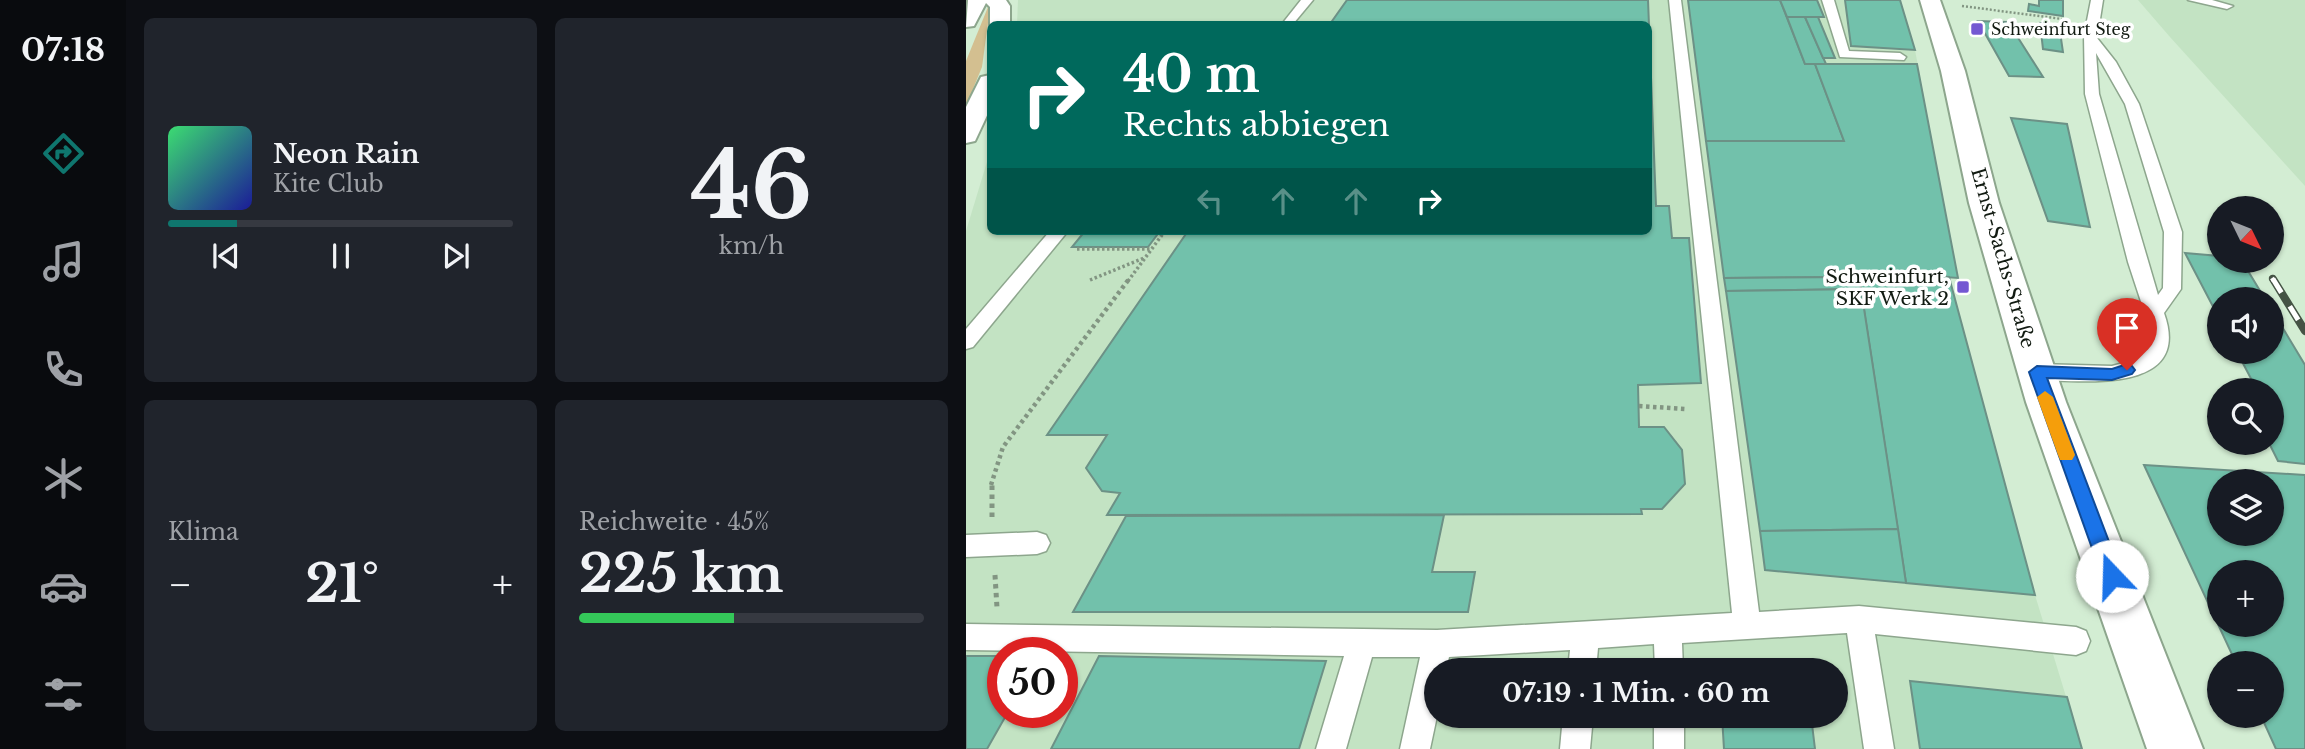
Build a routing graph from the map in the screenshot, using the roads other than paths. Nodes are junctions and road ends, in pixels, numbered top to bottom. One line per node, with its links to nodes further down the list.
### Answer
1 (978, 0): 10 (main road)
2 (994, 0): 11 (main road)
3 (1307, 0): 12 (lane)
4 (1675, 0): 24 (lane)
5 (1828, 0): 14 (lane)
6 (2097, 0): 13 (lane)
7 (2194, 0): 9 (lane)
8 (1948, 3): 20 (main road, Ernst-Sachs-Straße)
9 (2227, 6)
10 (966, 21)
11 (999, 21)
12 (1290, 21)
13 (2090, 36): 18 (lane); 18 (lane)
14 (1900, 57)
15 (987, 89): 16 (main road)
16 (966, 135)
17 (1056, 235): 19 (lane)
18 (2155, 311): 20 (lane)
19 (966, 342)
20 (2037, 372): 40 (main road, Ernst-Sachs-Straße)
21 (1037, 543): 22 (lane)
22 (966, 546)
23 (1859, 619): 24 (lane); 28 (lane); 39 (lane)
24 (1747, 626): 25 (lane)
25 (1668, 631): 26 (lane); 32 (lane)
26 (1586, 635): 30 (lane); 31 (lane)
27 (966, 638): 29 (lane)
28 (2076, 641)
29 (1362, 643): 30 (lane); 35 (lane)
30 (1437, 644): 36 (lane)
31 (1583, 658)
32 (1669, 658)
33 (1577, 728): 37 (lane)
34 (1669, 728): 38 (lane)
35 (1331, 749)
36 (1415, 749)
37 (1575, 749)
38 (1669, 749)
39 (1879, 749)
40 (2175, 749)

